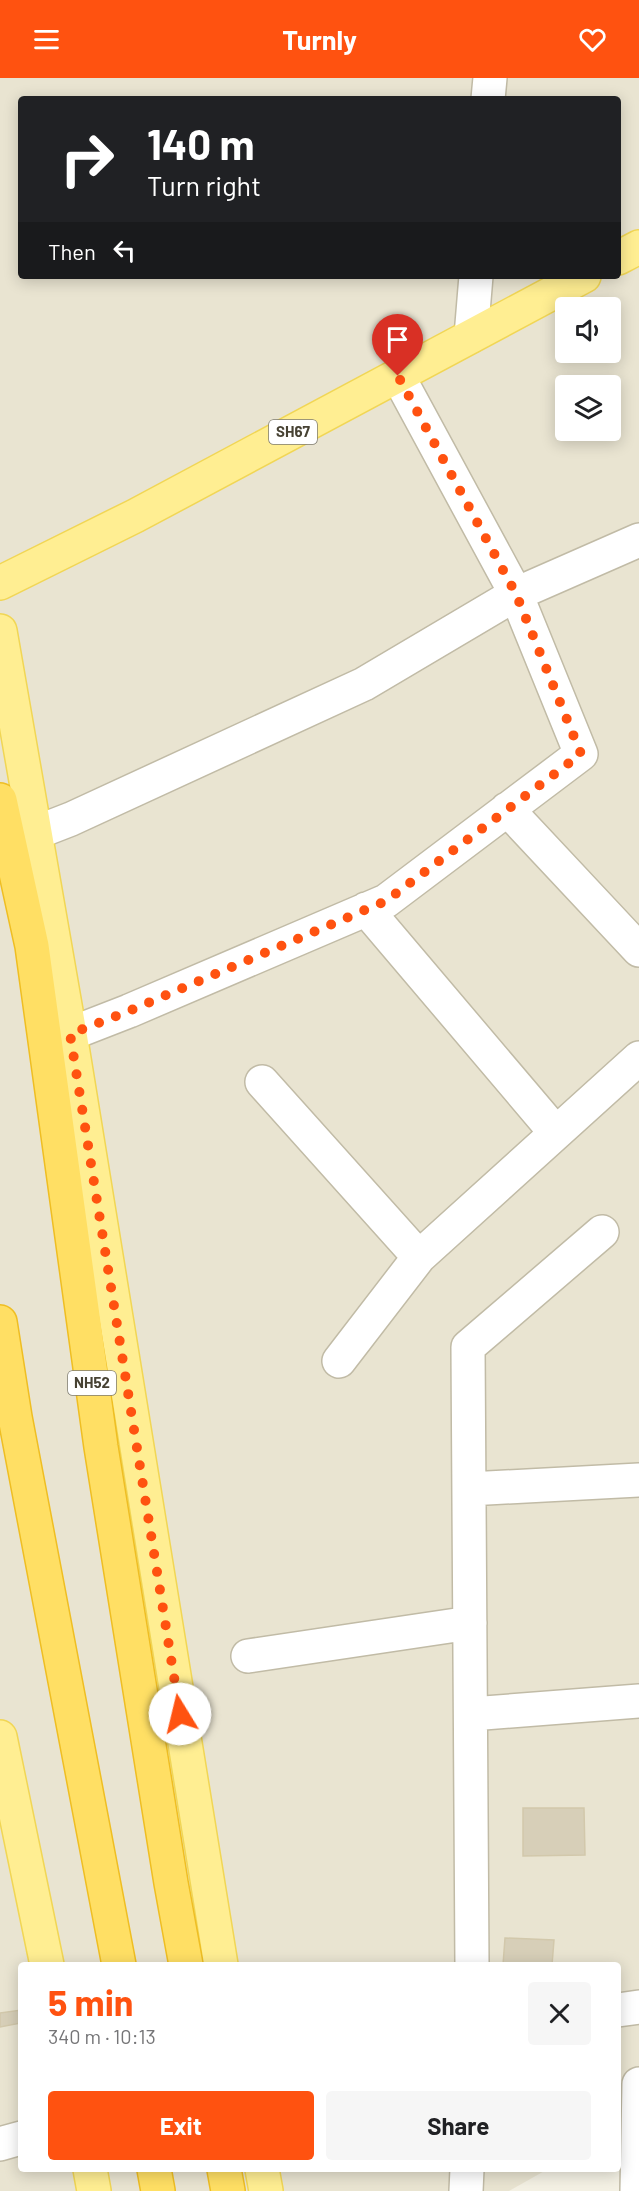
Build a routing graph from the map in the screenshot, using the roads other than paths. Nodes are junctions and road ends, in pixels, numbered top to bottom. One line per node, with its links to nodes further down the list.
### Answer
1 (490, 78): 2 (street)
2 (488, 96)
3 (639, 247): 4 (main road)
4 (621, 256)
5 (476, 279): 7 (street)
6 (578, 279): 7 (main road, SH67)
7 (471, 336): 8 (main road, SH67)
8 (398, 376): 10 (main road, SH67); 11 (street)
9 (639, 540): 11 (street)
10 (0, 583)
11 (516, 594): 14 (street); 15 (street)
12 (0, 631): 15 (main road)
13 (0, 801): 35 (highway, NH52)
14 (507, 809): 16 (street); 17 (street)
15 (35, 833): 18 (main road)
16 (366, 909): 18 (street); 21 (street)
17 (639, 950)
18 (70, 1034): 36 (main road)
19 (639, 1058): 21 (street)
20 (262, 1082): 23 (street)
21 (556, 1133): 23 (street)
22 (602, 1232): 27 (street)
23 (419, 1257): 25 (street)
24 (0, 1322): 34 (highway)
25 (339, 1361)
26 (639, 1480): 27 (street)
27 (469, 1489): 28 (street)
28 (470, 1623): 29 (street); 31 (street)
29 (248, 1656)
30 (639, 1701): 31 (street)
31 (471, 1714): 37 (street)
32 (0, 1737): 33 (main road)
33 (46, 1962)
34 (118, 1962)
35 (185, 1962)
36 (221, 1962)
37 (472, 1962)
38 (639, 2007): 39 (street)
39 (621, 2010)
40 (639, 2084): 53 (street)
41 (18, 2139): 42 (street)
42 (0, 2144)
43 (91, 2172): 48 (main road)
44 (155, 2172): 49 (highway)
45 (225, 2172): 50 (highway)
46 (263, 2172): 51 (main road)
47 (467, 2172): 52 (street)
48 (94, 2191)
49 (158, 2191)
50 (228, 2191)
51 (266, 2191)
52 (466, 2191)
53 (637, 2191)

